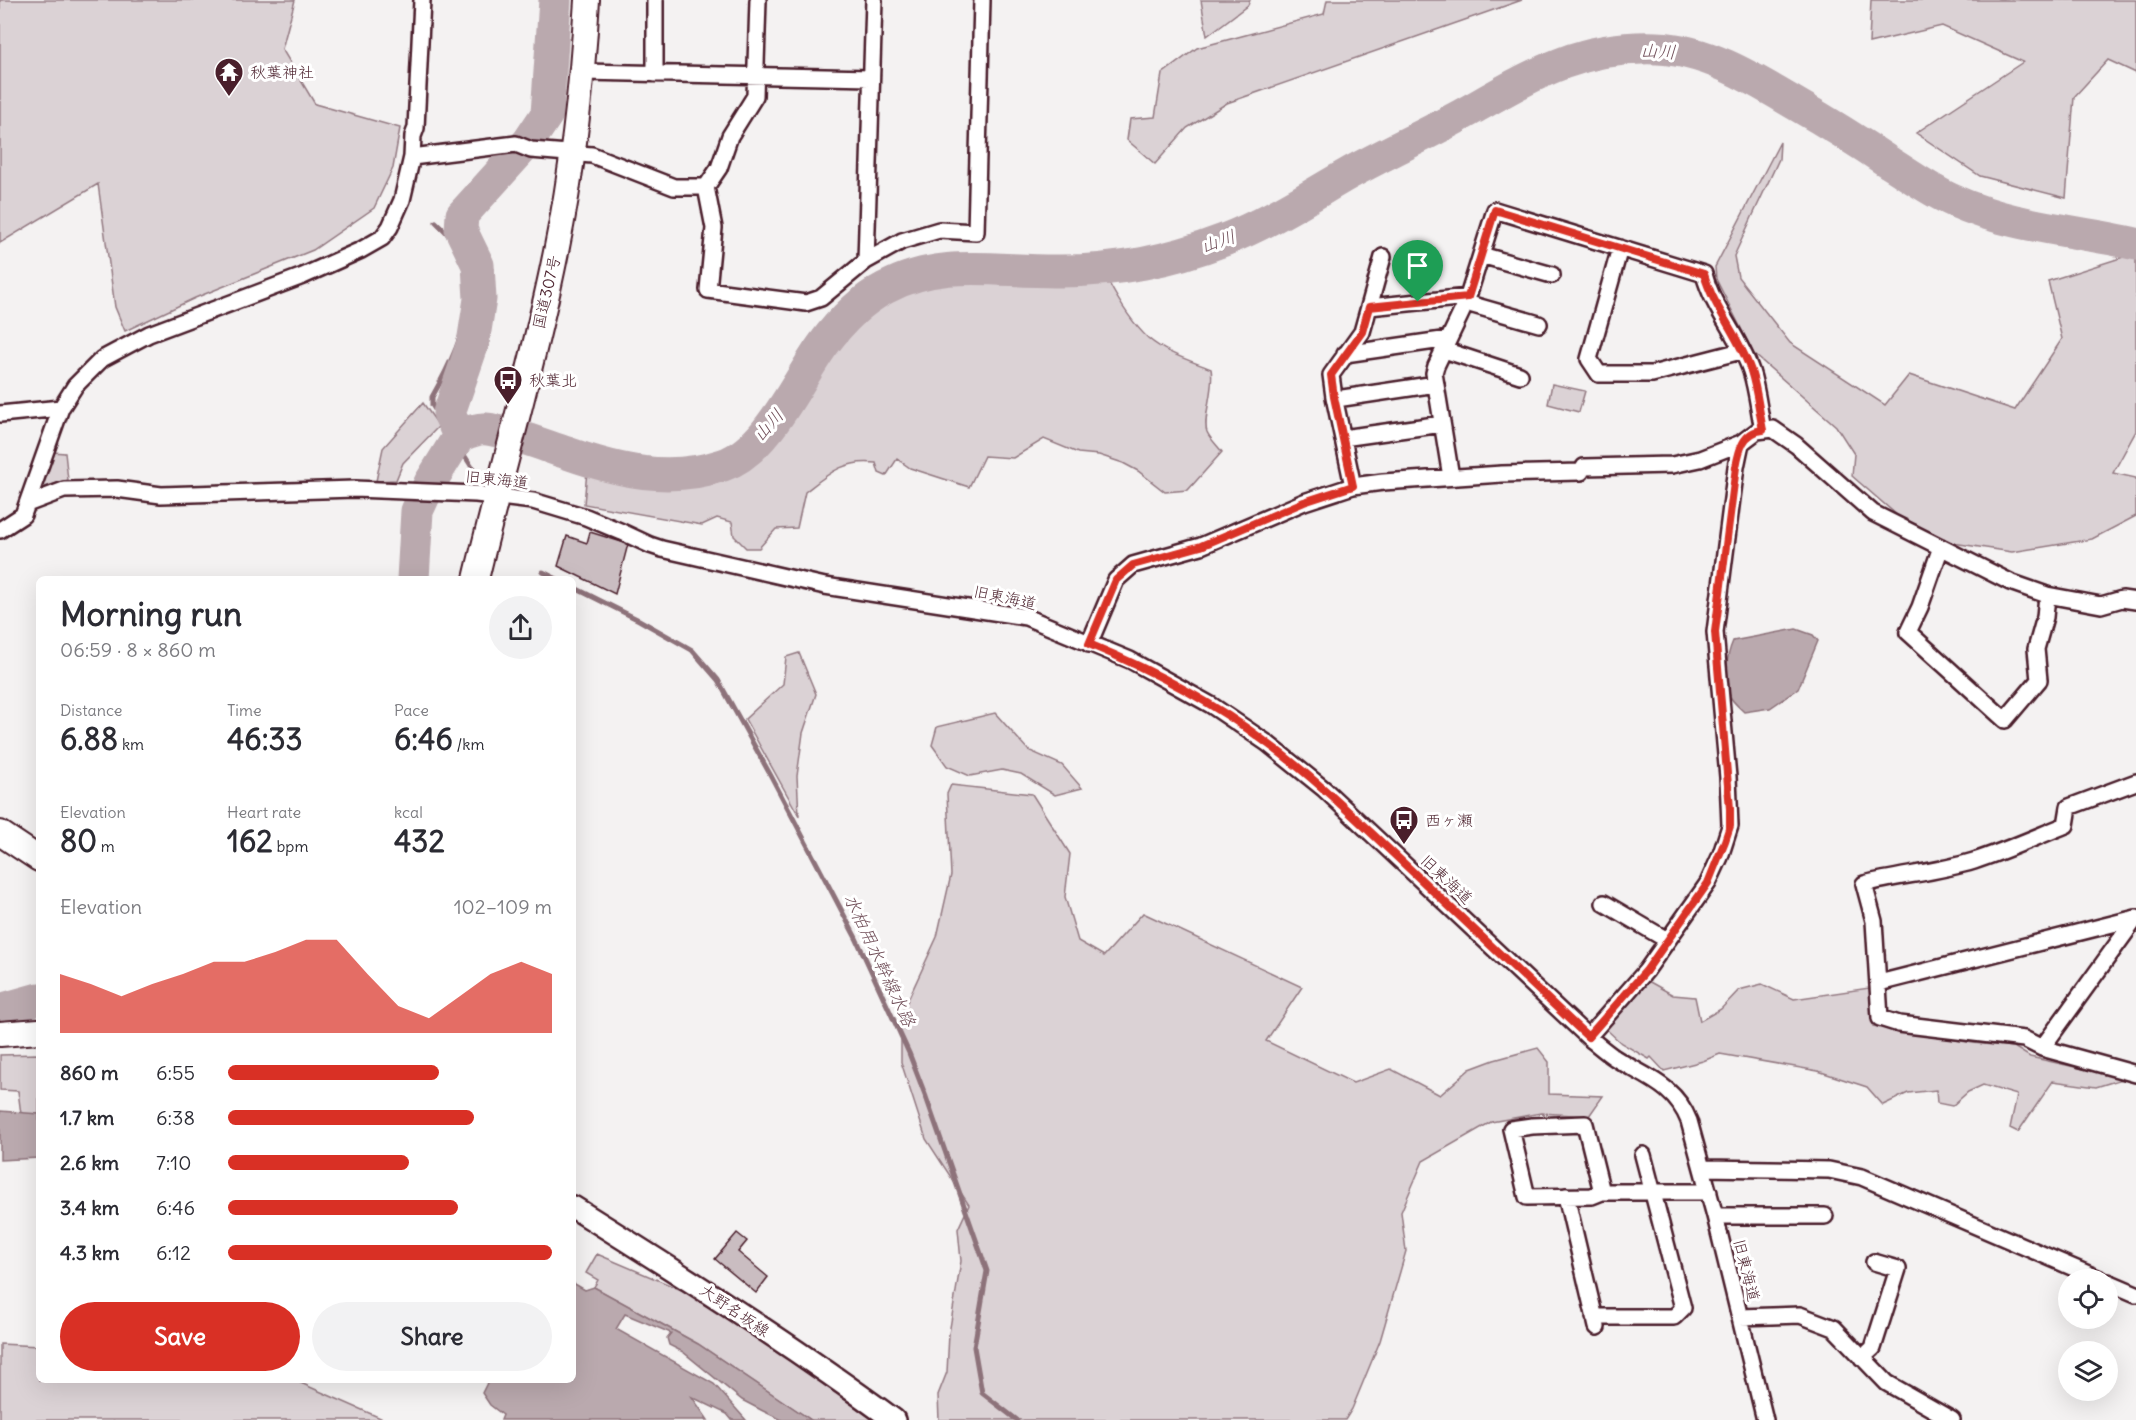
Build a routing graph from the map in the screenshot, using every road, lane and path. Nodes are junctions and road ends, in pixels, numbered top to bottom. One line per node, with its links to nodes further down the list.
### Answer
1 (422, 0): 12 (street)
2 (587, 0): 7 (highway, 国道307号)
3 (656, 0): 8 (street)
4 (758, 0): 9 (street)
5 (874, 0): 10 (street)
6 (982, 0): 17 (street)
7 (583, 72): 8 (street); 11 (highway, 国道307号)
8 (655, 74): 9 (street)
9 (757, 76): 10 (street); 13 (street)
10 (871, 78): 17 (street)
11 (574, 152): 12 (street); 13 (street); 36 (highway, 国道307号)
12 (412, 157): 28 (street)
13 (706, 188): 17 (street)
14 (1620, 248): 15 (street); 23 (street); 23 (street)
15 (1481, 255): 18 (street); 19 (street)
16 (1383, 257): 20 (street)
17 (866, 261)
18 (1552, 275)
19 (1467, 300): 20 (street); 21 (street); 22 (street)
20 (1369, 307): 24 (street)
21 (1539, 324)
22 (1446, 344): 24 (street); 25 (street); 26 (street)
23 (1741, 351): 31 (street)
24 (1345, 354): 27 (street)
25 (1520, 375)
26 (1436, 384): 27 (street); 30 (street)
27 (1334, 397): 32 (street)
28 (62, 408): 29 (street); 37 (street)
29 (0, 414)
30 (1443, 424): 32 (street); 34 (street)
31 (1763, 430): 33 (street); 39 (street)
32 (1343, 438): 35 (street)
33 (1741, 443): 34 (street); 49 (street)
34 (1451, 477): 35 (street)
35 (1353, 486): 43 (street)
36 (495, 496): 37 (street, 旧東海道); 40 (highway, 国道307号); 43 (street, 旧東海道)
37 (27, 504): 38 (street, 旧東海道)
38 (0, 530)
39 (1941, 547): 41 (street); 41 (street)
40 (477, 576)
41 (2047, 595): 42 (street)
42 (2136, 601)
43 (1089, 644): 51 (street, 旧東海道)
44 (2136, 782): 50 (street)
45 (0, 833): 46 (highway)
46 (36, 857)
47 (1604, 903): 49 (street)
48 (2136, 918): 50 (street); 52 (street)
49 (1667, 940): 51 (street)
50 (1879, 983): 52 (street)
51 (1588, 1037): 55 (street, 旧東海道)
52 (2042, 1048): 53 (street)
53 (2136, 1074)
54 (1643, 1155): 57 (street)
55 (1702, 1168): 58 (street, 旧東海道); 64 (street)
56 (1602, 1192): 57 (street); 59 (street); 59 (street)
57 (1653, 1192): 58 (street); 59 (street)
58 (1708, 1192): 61 (street, 旧東海道)
59 (1566, 1196)
60 (576, 1209): 70 (main road, 大野名坂線)
61 (1715, 1216): 62 (street); 67 (street, 旧東海道)
62 (1825, 1216)
63 (1874, 1262): 68 (street)
64 (2076, 1269)
65 (2118, 1286): 66 (street)
66 (2136, 1294)
67 (1740, 1317): 68 (street); 71 (street, 旧東海道)
68 (1862, 1358): 69 (street)
69 (1942, 1418)
70 (894, 1420)
71 (1765, 1420)

